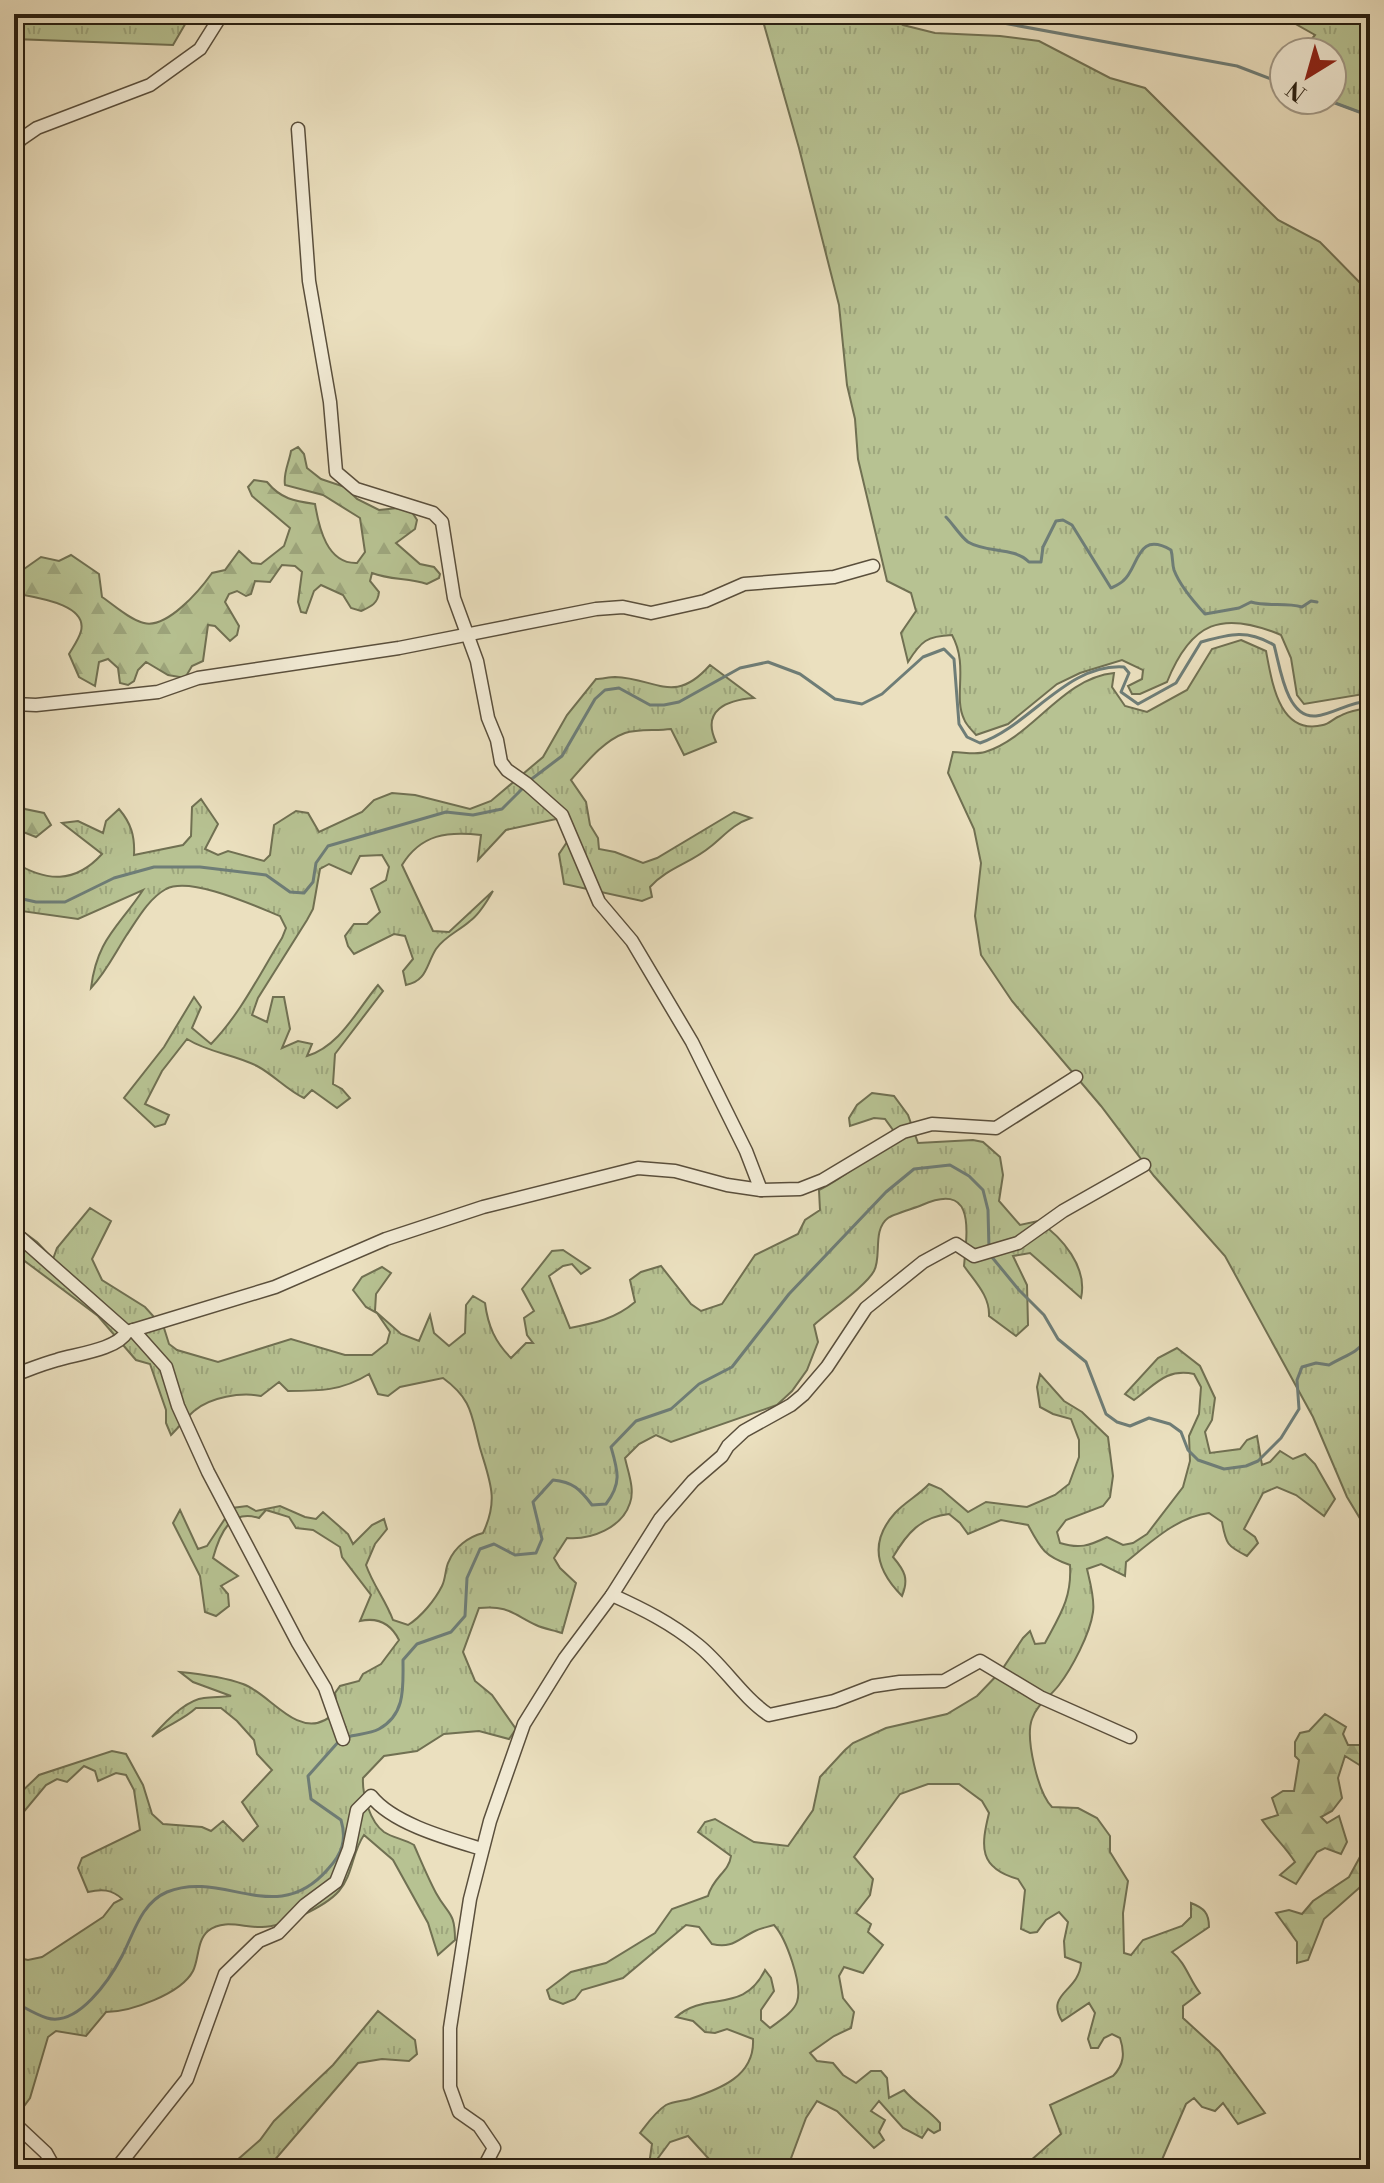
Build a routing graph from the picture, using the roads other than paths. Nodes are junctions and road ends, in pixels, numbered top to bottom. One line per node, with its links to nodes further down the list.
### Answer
1 (222, 14): 3 (street)
2 (298, 129): 5 (street)
3 (14, 147)
4 (873, 566): 5 (street)
5 (467, 634): 6 (street); 9 (street)
6 (14, 704)
7 (1076, 1077): 9 (street)
8 (1144, 1165): 13 (street)
9 (761, 1190): 11 (street)
10 (14, 1232): 11 (street)
11 (130, 1331): 12 (street); 15 (street)
12 (14, 1375)
13 (612, 1595): 14 (street); 16 (street)
14 (1130, 1737)
15 (343, 1739)
16 (482, 1849): 18 (street); 20 (street)
17 (14, 2123): 19 (street)
18 (494, 2148): 21 (street); 22 (street)
19 (55, 2169)
20 (116, 2169)
21 (483, 2169)
22 (495, 2169)

